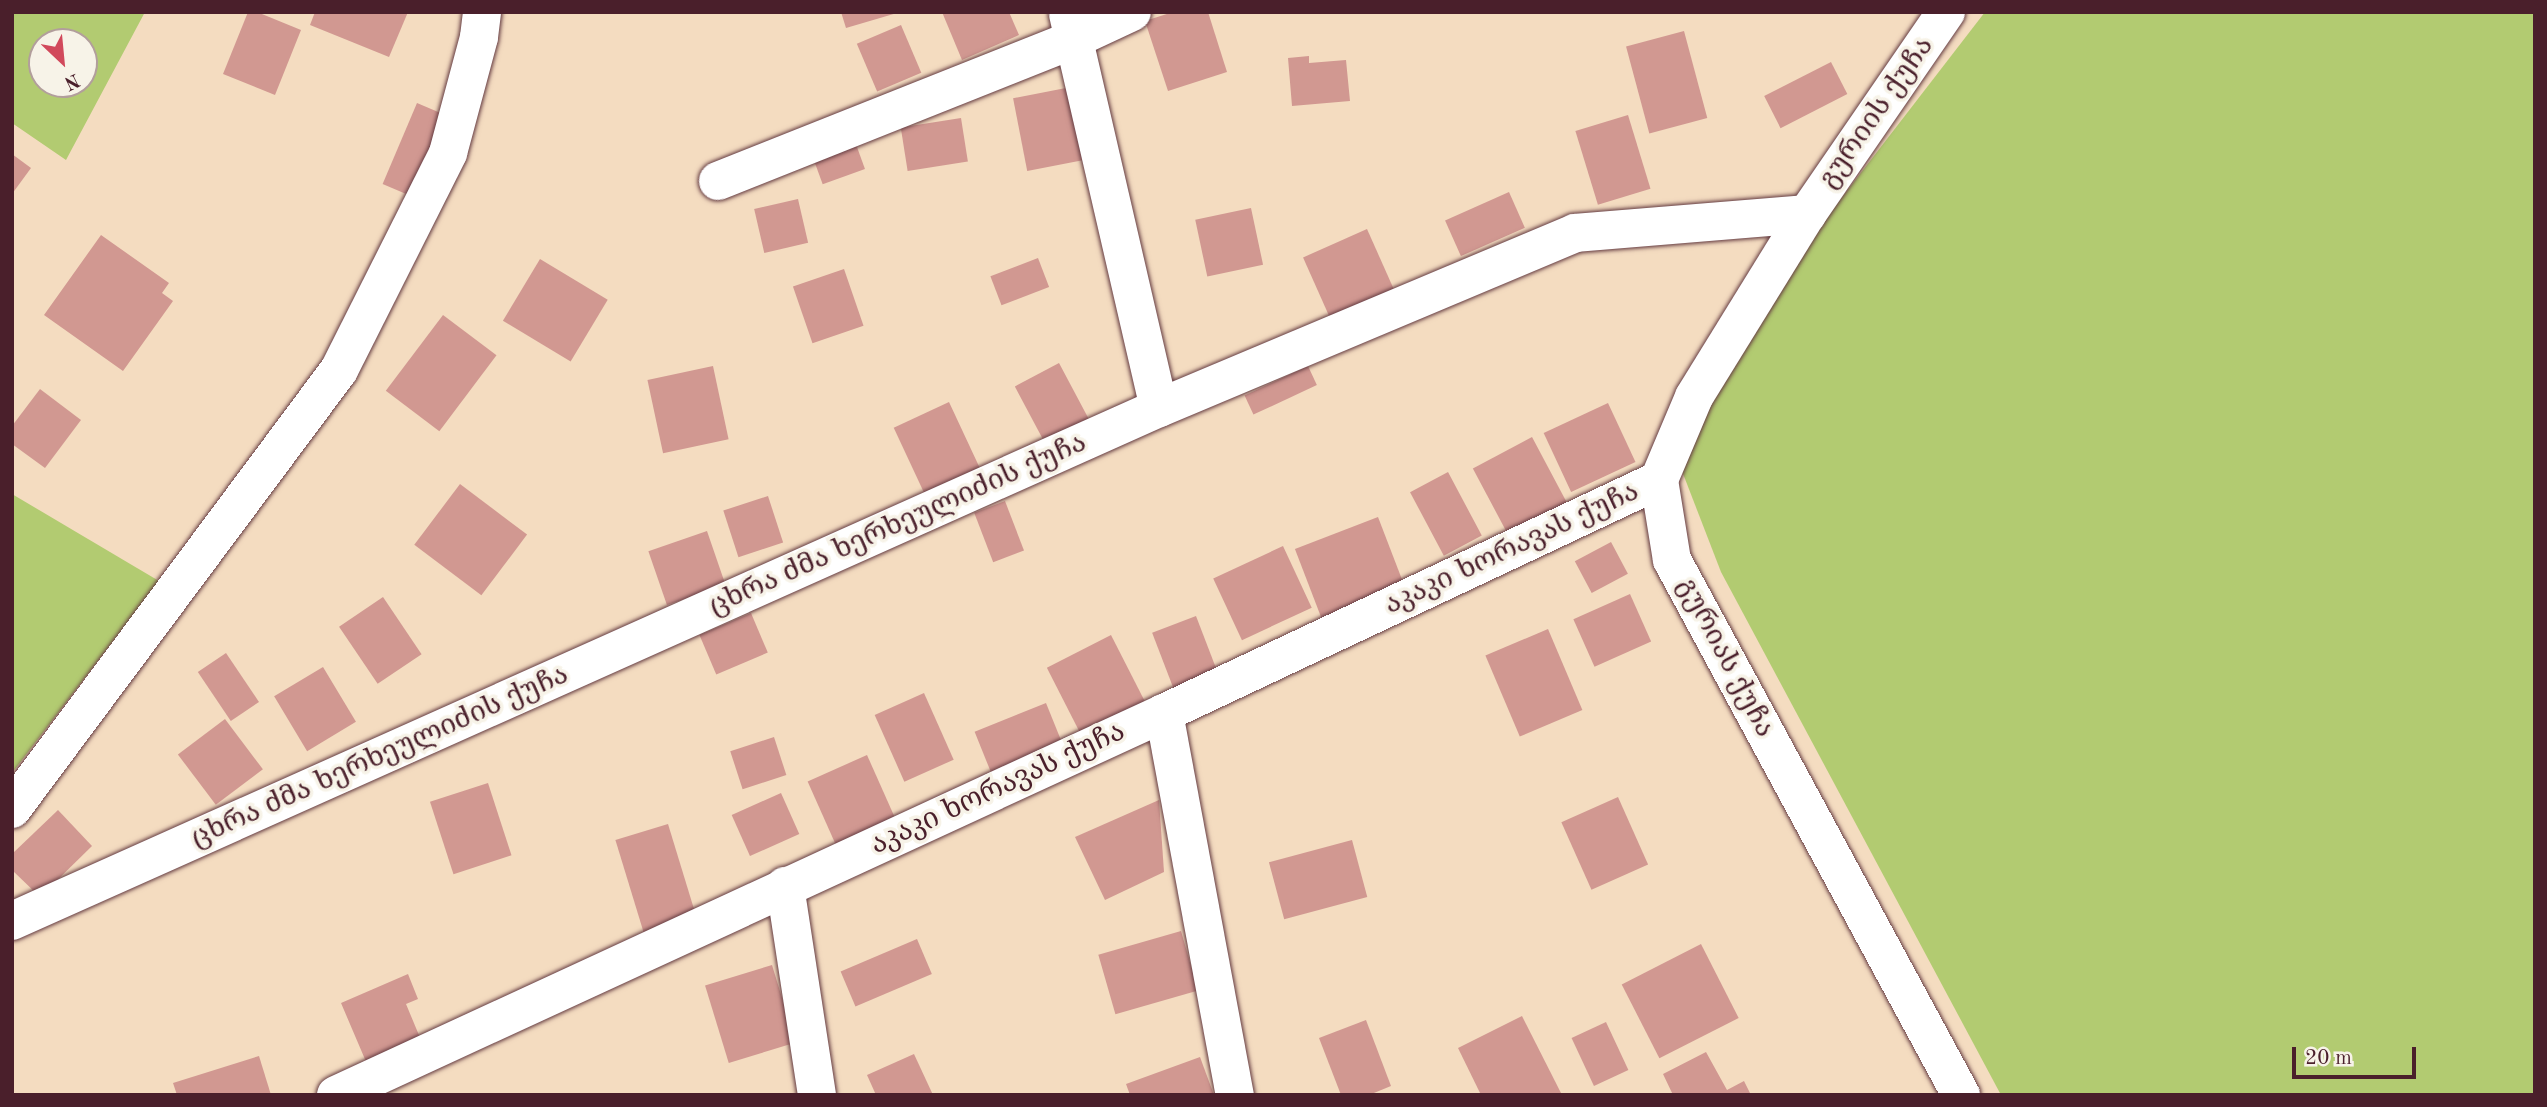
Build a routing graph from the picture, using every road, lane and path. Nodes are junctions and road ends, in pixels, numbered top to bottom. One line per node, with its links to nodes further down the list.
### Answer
1 (482, 12): 10 (street)
2 (1132, 12): 4 (street)
3 (1946, 12): 6 (street, გურიის ქუჩა)
4 (1070, 26): 5 (street); 7 (street)
5 (718, 181)
6 (1807, 214): 7 (street, ცხრა ძმა ხერხეულიძის ქუჩა); 8 (street)
7 (1159, 408): 12 (street, ცხრა ძმა ხერხეულიძის ქუჩა)
8 (1659, 480): 9 (street, აკაკი ხორავას ქუჩა); 16 (street, გურიას ქუჩა)
9 (1164, 713): 11 (street, აკაკი ხორავას ქუჩა); 15 (street)
10 (12, 809)
11 (785, 886): 13 (street, აკაკი ხორავას ქუჩა); 14 (street)
12 (12, 921)
13 (336, 1095)
14 (817, 1095)
15 (1235, 1095)
16 (1961, 1095)

